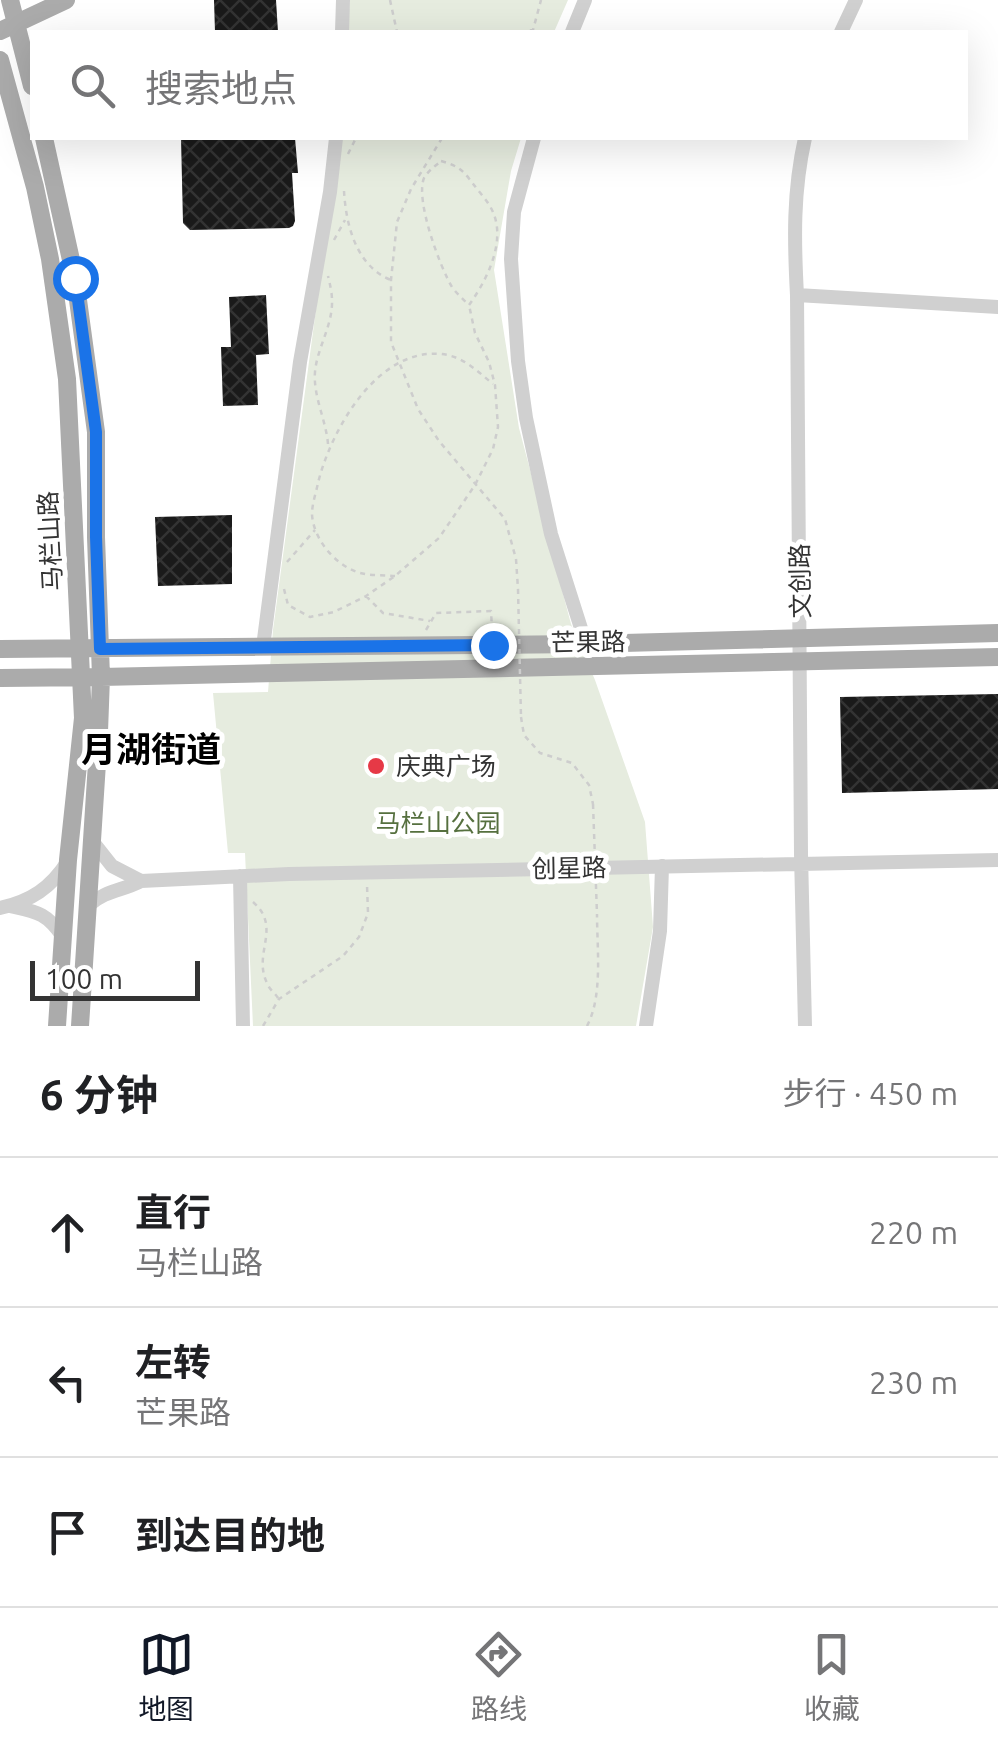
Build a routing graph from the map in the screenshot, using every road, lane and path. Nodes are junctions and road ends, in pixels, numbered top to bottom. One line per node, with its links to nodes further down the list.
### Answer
1 (10, 0): 8 (main road)
2 (66, 0): 8 (main road)
3 (343, 0): 9 (street)
4 (390, 0): 10 (path)
5 (541, 0): 11 (path)
6 (586, 0): 12 (street)
7 (856, 0): 13 (street)
8 (8, 27): 15 (main road)
9 (342, 30)
10 (397, 30)
11 (534, 30)
12 (573, 30)
13 (842, 30)
14 (0, 60): 48 (main road, 马栏山路)
15 (30, 81)
16 (44, 140): 49 (main road, 马栏山路)
17 (336, 140): 27 (street)
18 (355, 140): 22 (path)
19 (441, 140): 23 (path)
20 (533, 140): 44 (street)
21 (805, 140): 29 (street, 文创路)
22 (346, 158)
23 (423, 172): 28 (path); 30 (path); 30 (path)
24 (344, 187): 25 (path)
25 (346, 219): 26 (path); 28 (path)
26 (334, 240)
27 (316, 271): 34 (path); 47 (street)
28 (391, 280): 32 (path)
29 (797, 295): 31 (street); 43 (street, 文创路)
30 (469, 304): 33 (path)
31 (998, 307)
32 (399, 362): 33 (path); 34 (path); 35 (path)
33 (494, 385): 35 (path)
34 (328, 448): 36 (path)
35 (475, 485): 38 (path); 73 (path, bridge)
36 (315, 530): 37 (path); 38 (path)
37 (285, 565)
38 (395, 576): 40 (path)
39 (282, 582): 40 (path)
40 (366, 596): 41 (path)
41 (431, 621): 45 (path); 46 (path)
42 (998, 633): 43 (main road, 芒果路)
43 (801, 638): 44 (main road, 芒果路); 52 (street, 文创路)
44 (586, 644): 45 (main road, 芒果路)
45 (493, 645): 46 (main road, 芒果路)
46 (415, 646): 47 (main road, 芒果路)
47 (263, 647): 49 (main road, 芒果路)
48 (80, 649): 49 (main road, 芒果路); 50 (main road, 芒果路); 53 (main road, 马栏山路)
49 (100, 649): 54 (main road, 马栏山路)
50 (0, 650)
51 (998, 657): 52 (main road, 芒果路)
52 (800, 662): 54 (main road, 芒果路); 59 (street, 文创路)
53 (81, 677): 54 (main road, 芒果路); 55 (main road, 芒果路); 57 (main road, 马栏山路)
54 (101, 677): 56 (main road, 马栏山路)
55 (0, 678)
56 (93, 842): 63 (street); 64 (main road, 马栏山路)
57 (68, 860): 66 (street); 67 (main road, 马栏山路)
58 (998, 860): 59 (street, 创星路)
59 (801, 864): 60 (street, 创星路); 75 (street, 文创路)
60 (662, 866): 61 (street, 创星路); 74 (street)
61 (367, 873): 62 (street, 创星路); 68 (path)
62 (240, 876): 63 (street, 创星路); 65 (street)
63 (141, 881): 64 (street)
64 (89, 905): 70 (main road, 马栏山路)
65 (241, 905): 68 (path); 71 (street)
66 (5, 907): 67 (street)
67 (63, 937): 69 (main road, 马栏山路)
68 (279, 999): 72 (path)
69 (57, 1026)
70 (80, 1026)
71 (243, 1026)
72 (263, 1026)
73 (587, 1026)
74 (646, 1026)
75 (805, 1026)

